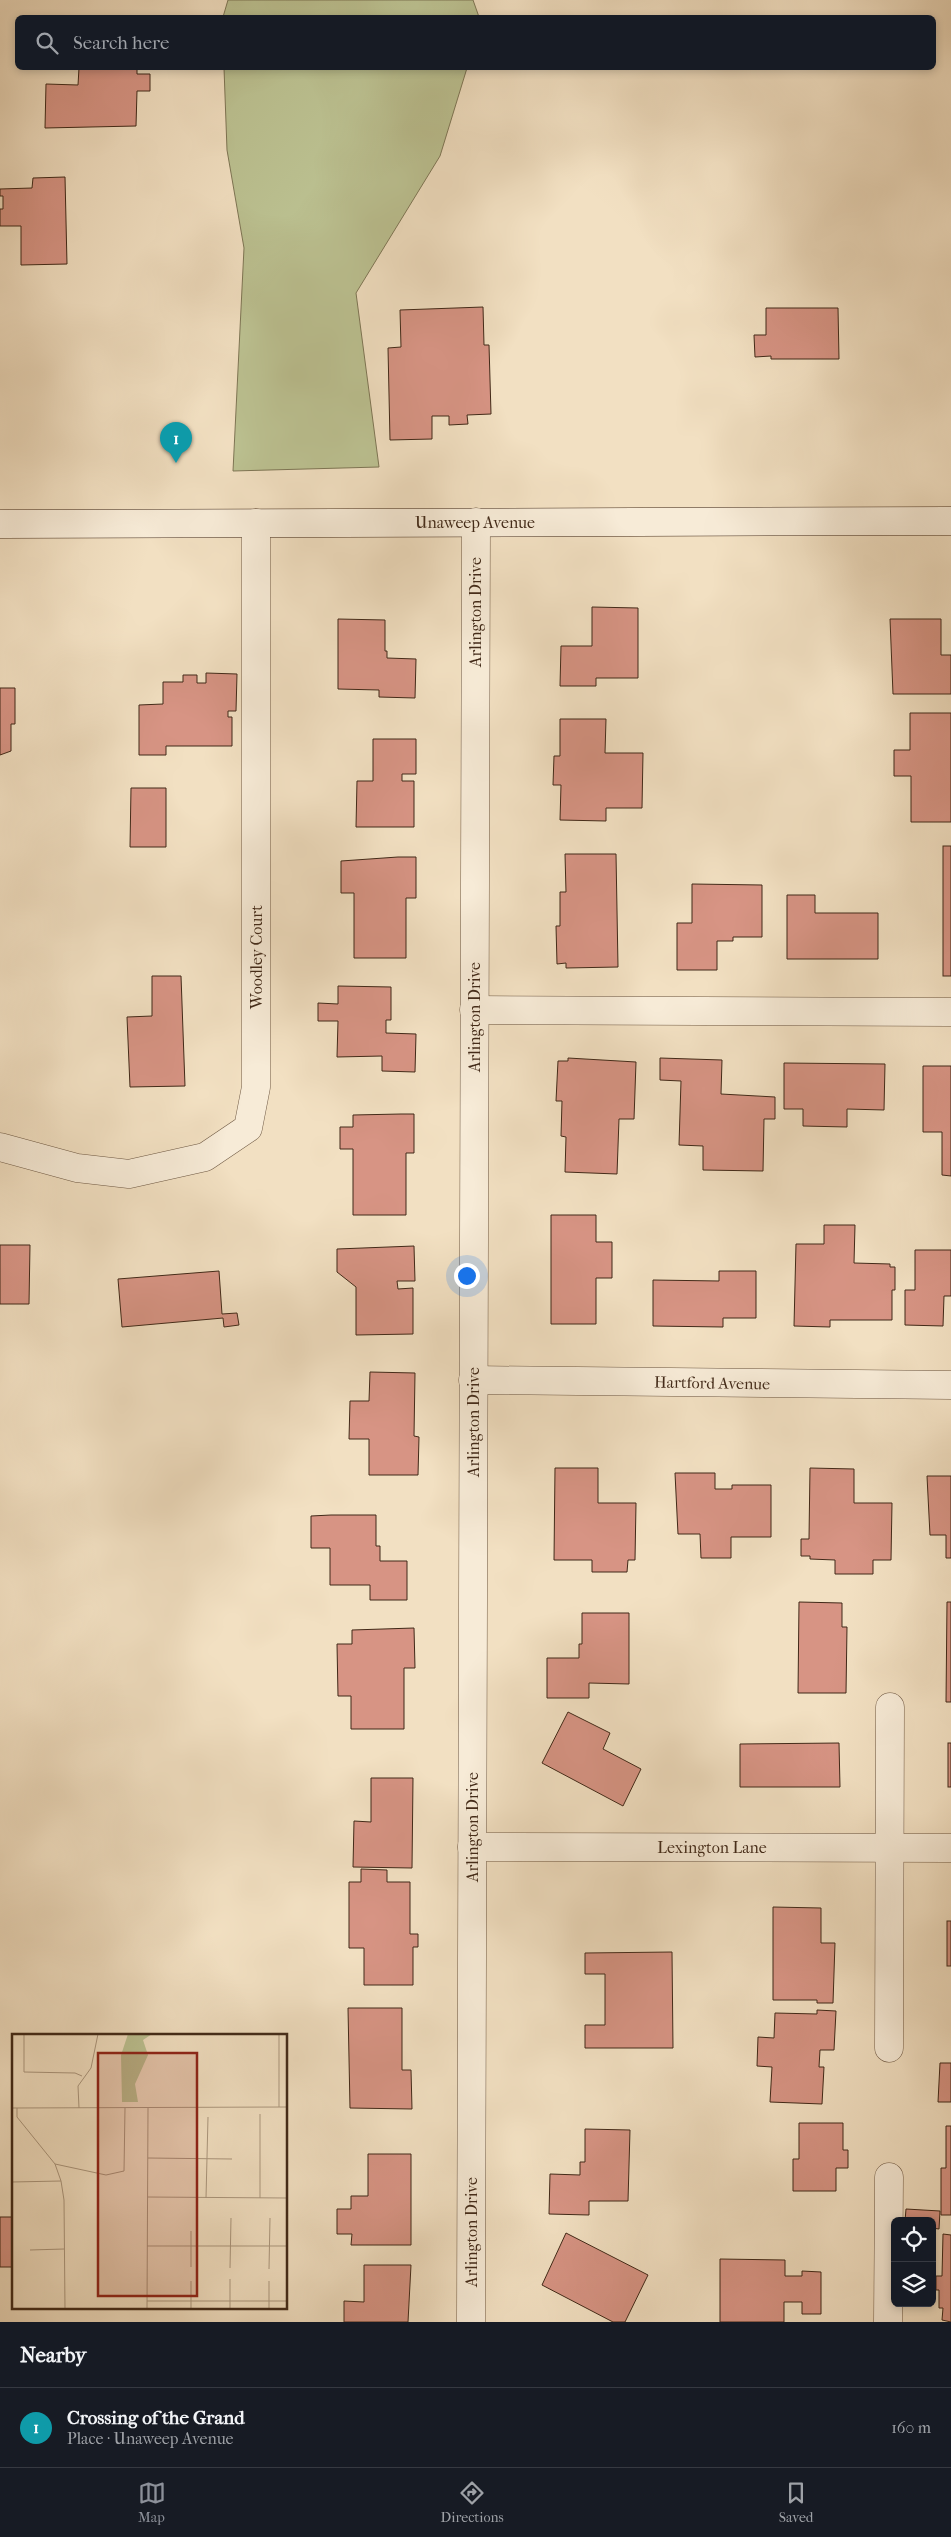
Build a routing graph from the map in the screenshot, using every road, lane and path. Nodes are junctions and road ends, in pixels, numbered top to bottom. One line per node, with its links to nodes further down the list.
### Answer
1 (951, 521): 2 (street, Unaweep Avenue)
2 (476, 522): 3 (street, Unaweep Avenue); 5 (street, Arlington Drive)
3 (256, 523): 4 (street, Unaweep Avenue); 7 (street, Woodley Court)
4 (0, 524)
5 (474, 1010): 6 (street); 8 (street, Arlington Drive)
6 (951, 1012)
7 (0, 1147)
8 (474, 1380): 9 (street, Hartford Avenue); 11 (street, Arlington Drive)
9 (951, 1385)
10 (890, 1707): 12 (street)
11 (472, 1847): 12 (street, Lexington Lane); 16 (street, Arlington Drive)
12 (890, 1848): 13 (street, Lexington Lane); 14 (street)
13 (951, 1848)
14 (889, 2048)
15 (889, 2177): 17 (street)
16 (471, 2322)
17 (888, 2322)

